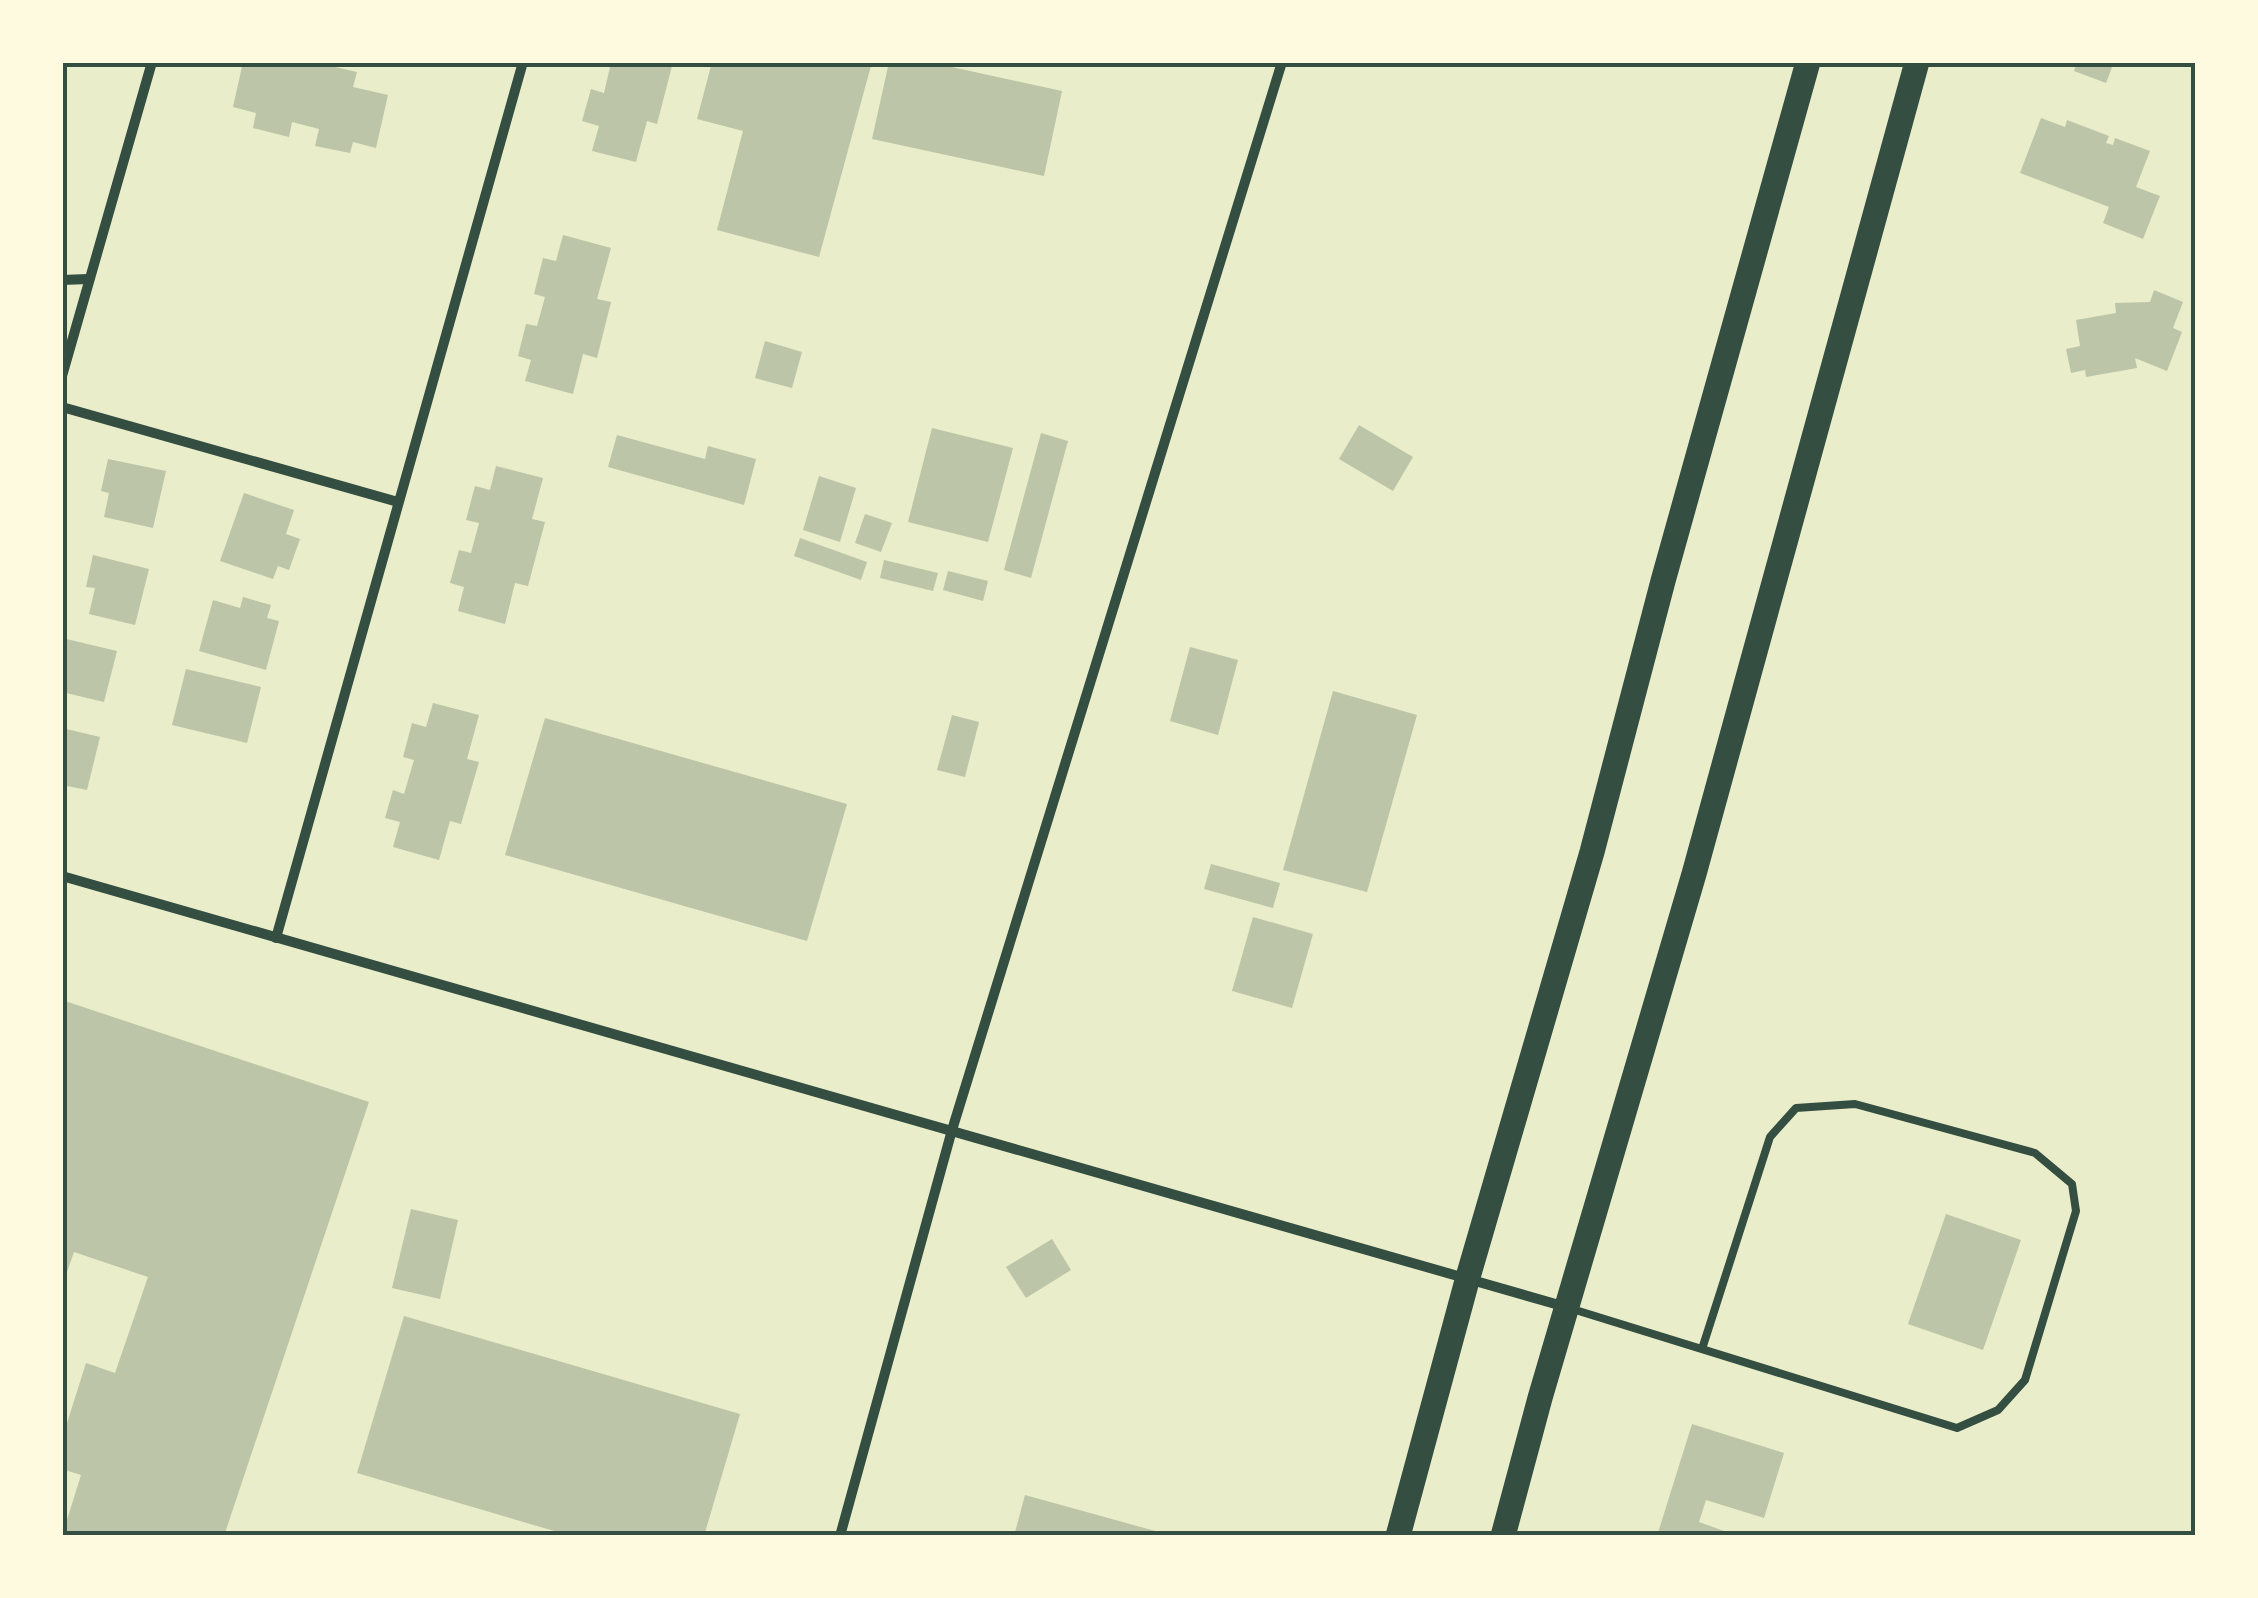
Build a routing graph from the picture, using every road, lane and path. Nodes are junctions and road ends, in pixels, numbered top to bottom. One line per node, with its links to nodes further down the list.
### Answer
1 (152, 62): 6 (street)
2 (522, 62): 10 (street)
3 (1282, 62): 13 (street)
4 (1808, 62): 14 (main road)
5 (1916, 62): 15 (main road)
6 (88, 278): 7 (street); 8 (street)
7 (62, 280)
8 (62, 376)
9 (62, 407): 10 (street)
10 (398, 502): 12 (street)
11 (62, 876): 12 (street)
12 (276, 938): 13 (street)
13 (952, 1130): 14 (street); 17 (street)
14 (1468, 1277): 15 (street); 18 (main road)
15 (1568, 1308): 16 (lane); 19 (main road)
16 (1702, 1349): 16 (lane)
17 (840, 1536)
18 (1398, 1536)
19 (1504, 1536)

